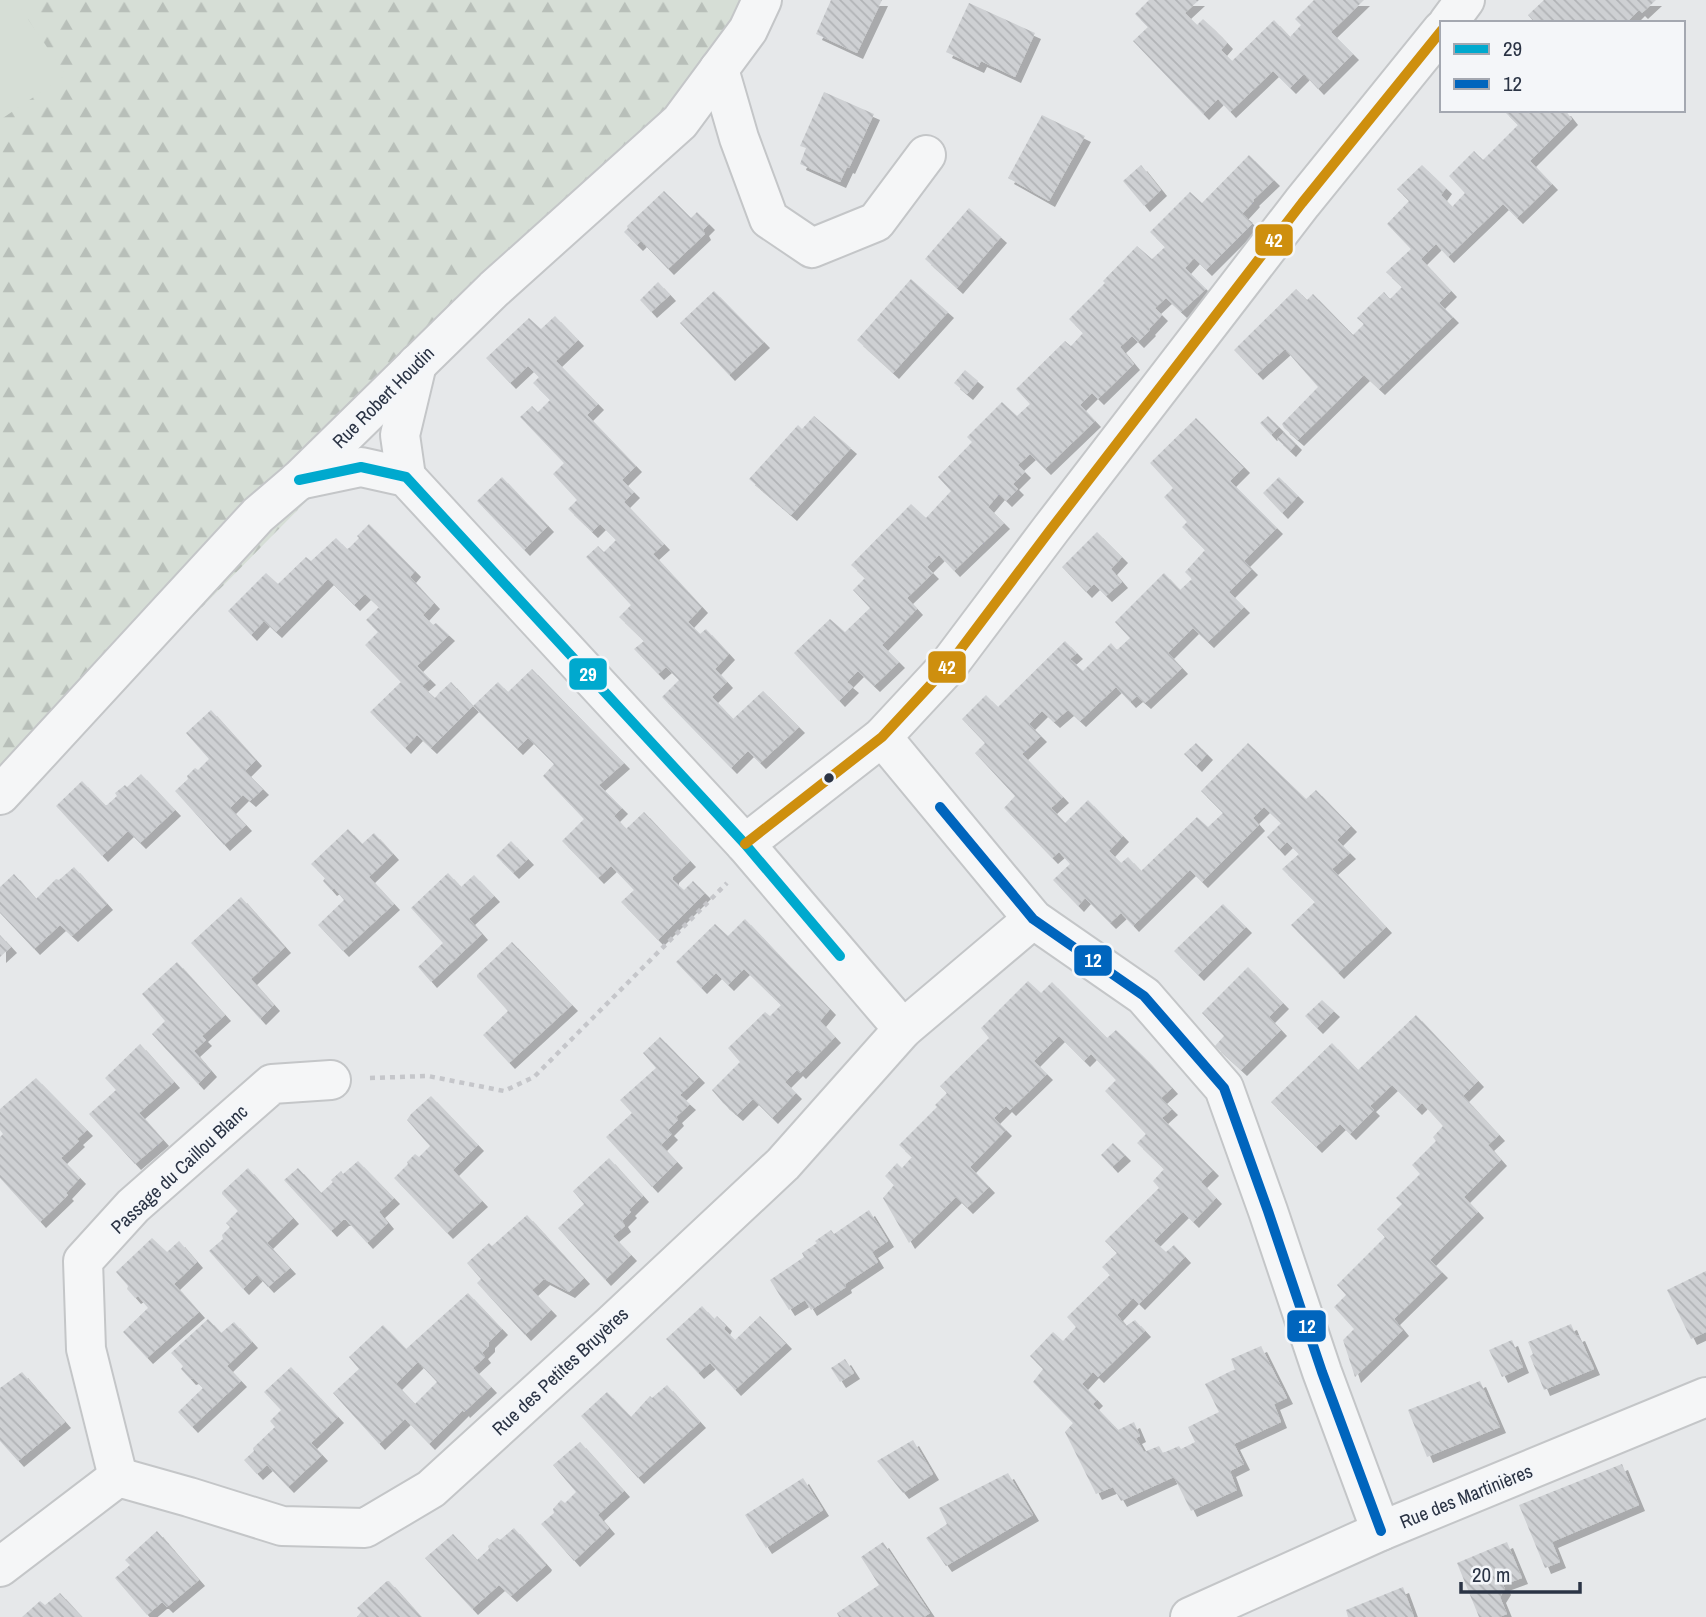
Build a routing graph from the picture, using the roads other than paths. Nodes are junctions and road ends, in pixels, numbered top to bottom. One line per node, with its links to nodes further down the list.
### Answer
1 (762, 0): 3 (street, Rue Robert Houdin)
2 (1440, 31): 8 (street)
3 (719, 69): 4 (street); 5 (street, Rue Robert Houdin)
4 (926, 155)
5 (417, 364): 6 (street); 7 (street, Rue Robert Houdin)
6 (406, 477): 7 (street); 10 (street)
7 (299, 480): 9 (street, Rue Robert Houdin)
8 (882, 737): 10 (street); 11 (street)
9 (0, 795)
10 (750, 850): 12 (street)
11 (1032, 919): 12 (street, Rue des Petites Bruyères); 16 (street)
12 (903, 1029): 15 (street, Rue des Petites Bruyères)
13 (331, 1080): 15 (street, Passage du Caillou Blanc)
14 (1706, 1397): 16 (street, Rue des Martinières)
15 (118, 1477): 17 (street)
16 (1381, 1531): 18 (street, Rue des Martinières)
17 (0, 1567)
18 (1191, 1617)

